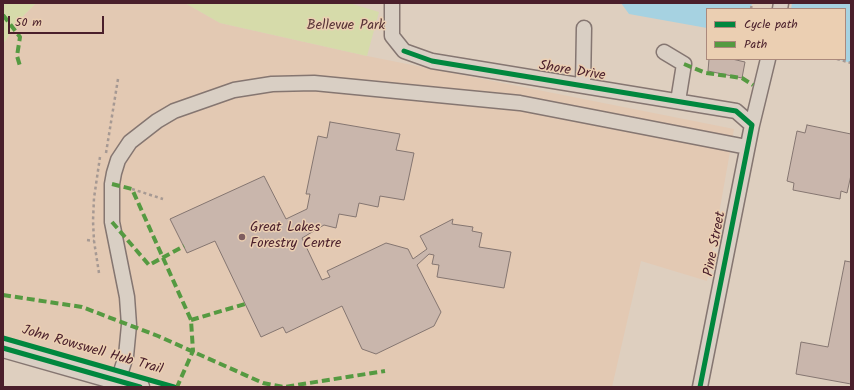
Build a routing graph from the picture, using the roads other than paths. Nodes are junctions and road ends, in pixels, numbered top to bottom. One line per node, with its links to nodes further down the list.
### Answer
1 (392, 3): 5 (street, Shore Drive)
2 (584, 28): 5 (street)
3 (664, 52): 6 (street)
4 (768, 60): 7 (street, Pine Street)
5 (583, 86): 6 (street, Shore Drive)
6 (678, 101): 7 (street, Shore Drive)
7 (752, 125): 8 (street, Pine Street)
8 (747, 147): 10 (street); 12 (street, Pine Street)
9 (3, 348): 10 (main road)
10 (117, 384): 11 (main road)
11 (140, 387)
12 (700, 387)

